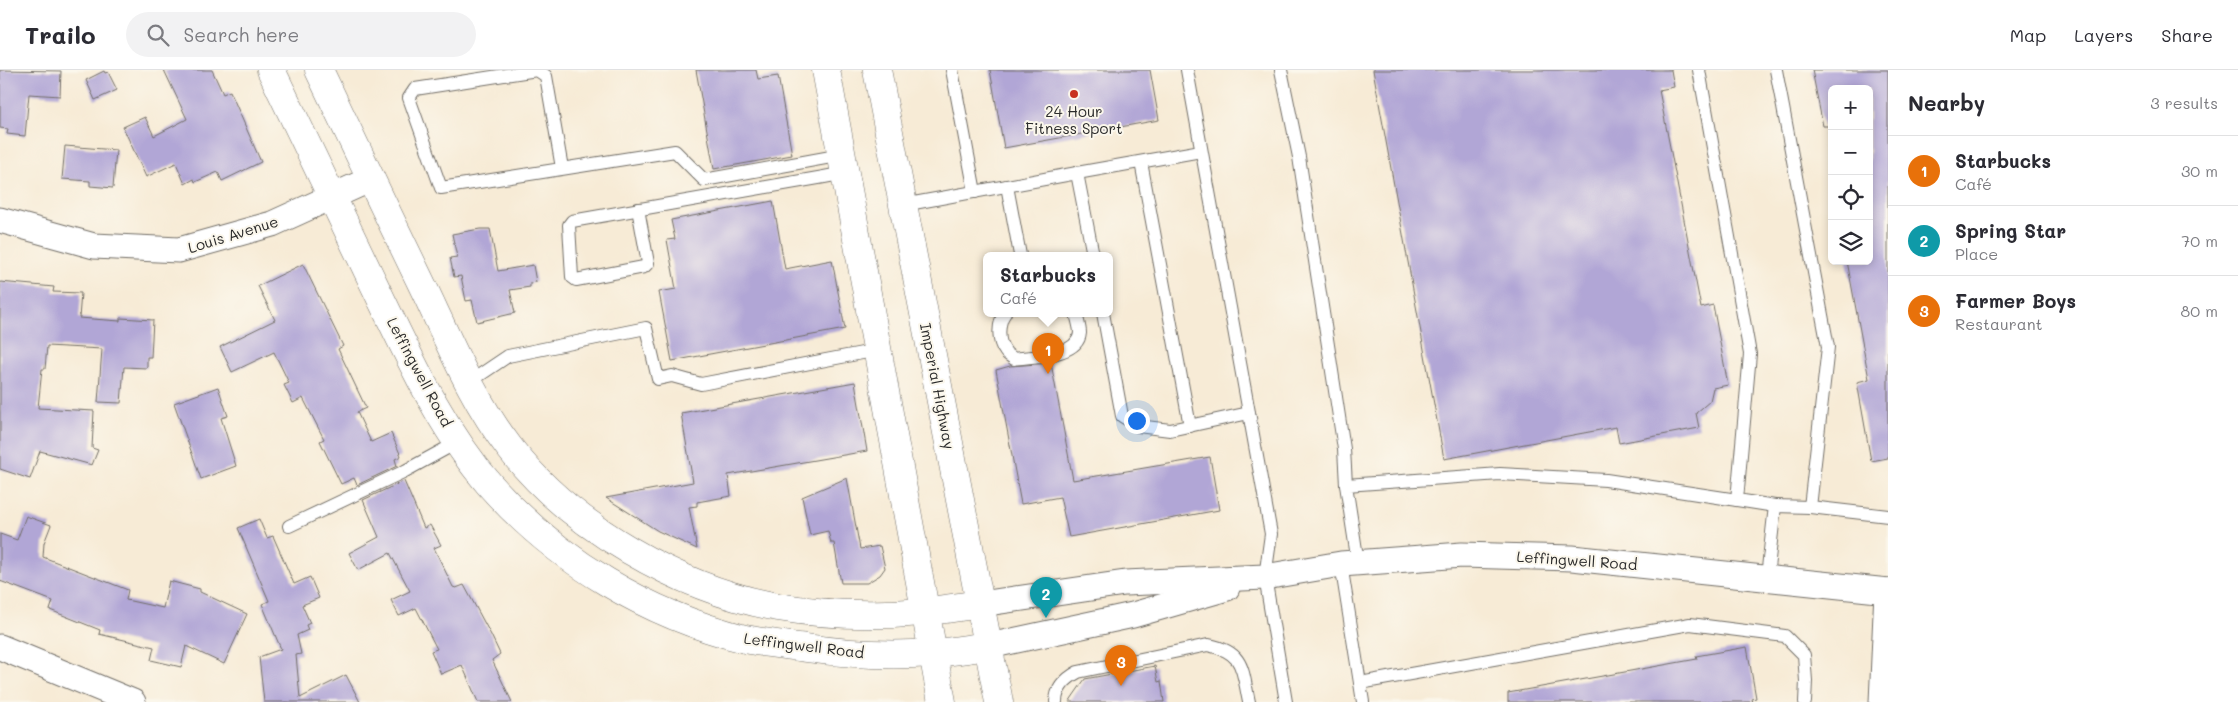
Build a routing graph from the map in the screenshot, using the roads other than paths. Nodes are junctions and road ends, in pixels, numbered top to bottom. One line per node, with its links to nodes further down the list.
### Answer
1 (271, 70): 18 (main road, Leffingwell Road)
2 (319, 70): 15 (main road, Leffingwell Road)
3 (826, 70): 12 (main road)
4 (877, 70): 19 (main road, Imperial Highway)
5 (952, 70): 17 (lane)
6 (1187, 70): 10 (lane)
7 (1282, 70): 32 (lane)
8 (1698, 70): 33 (lane)
9 (1776, 70): 35 (lane)
10 (1201, 151): 11 (lane); 29 (lane)
11 (1141, 162): 14 (lane); 30 (lane)
12 (844, 164): 13 (lane); 20 (lane); 27 (main road)
13 (562, 168): 13 (lane)
14 (1077, 173): 16 (lane); 23 (lane)
15 (371, 179): 18 (street, Louis Avenue); 28 (main road, Leffingwell Road)
16 (1007, 186): 17 (lane); 22 (lane)
17 (975, 192): 19 (lane)
18 (332, 197): 21 (street, Louis Avenue); 31 (main road, Leffingwell Road)
19 (903, 205): 42 (main road, Imperial Highway)
20 (638, 209): 20 (lane)
21 (0, 220)
22 (1019, 252)
23 (1092, 252)
24 (1002, 317): 25 (lane)
25 (1077, 317)
26 (1104, 317): 30 (lane)
27 (878, 350): 28 (lane); 43 (main road)
28 (468, 383): 43 (main road, Leffingwell Road)
29 (1249, 413): 30 (lane); 39 (lane)
30 (1190, 426)
31 (458, 442): 37 (lane); 46 (main road, Leffingwell Road)
32 (1346, 485): 33 (lane); 38 (lane)
33 (1738, 500): 34 (lane)
34 (1775, 506): 35 (lane); 40 (lane)
35 (1810, 507): 36 (lane)
36 (1888, 516)
37 (289, 526)
38 (1349, 564): 39 (street, Leffingwell Road); 40 (street, Leffingwell Road); 47 (lane)
39 (1265, 577): 42 (street, Leffingwell Road); 44 (street, Leffingwell Road); 53 (lane)
40 (1767, 577): 41 (street, Leffingwell Road)
41 (1887, 591): 56 (street)
42 (981, 604): 43 (main road, Leffingwell Road); 44 (main road, Imperial Highway)
43 (926, 610): 46 (main road)
44 (989, 646): 46 (main road, Leffingwell Road); 50 (main road, Imperial Highway)
45 (0, 647): 48 (street)
46 (933, 653): 49 (main road)
47 (1360, 683): 54 (lane); 55 (lane)
48 (133, 702)
49 (942, 702)
50 (999, 702)
51 (1056, 702): 52 (lane)
52 (1248, 702)
53 (1286, 702)
54 (1363, 702)
55 (1805, 702)
56 (1882, 702)

